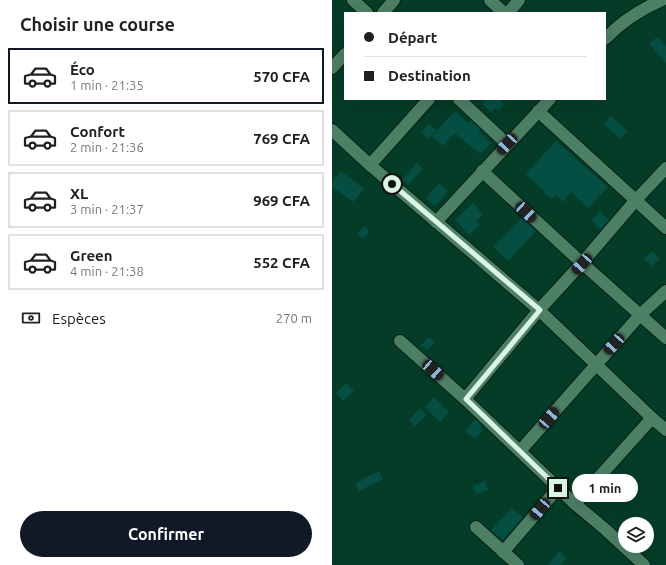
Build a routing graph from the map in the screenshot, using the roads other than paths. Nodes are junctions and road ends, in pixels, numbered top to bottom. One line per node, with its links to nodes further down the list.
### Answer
1 (353, 0): 6 (street)
2 (394, 0): 7 (street)
3 (490, 0): 8 (street)
4 (519, 0): 9 (street)
5 (657, 1): 10 (street)
6 (366, 12)
7 (383, 12)
8 (503, 12)
9 (509, 12)
10 (606, 39)
11 (344, 55): 12 (street)
12 (332, 68)
13 (428, 100): 19 (street)
14 (460, 100): 18 (street)
15 (549, 100): 16 (street)
16 (538, 112): 18 (street); 22 (street)
17 (332, 130): 19 (street)
18 (507, 144): 21 (street)
19 (370, 165): 23 (street)
20 (666, 168): 22 (street)
21 (482, 171): 23 (street); 25 (street)
22 (635, 201): 24 (street); 25 (street)
23 (436, 222): 27 (street)
24 (666, 228)
25 (582, 264): 27 (street); 28 (street)
26 (666, 291): 28 (street)
27 (540, 310): 31 (street); 32 (street)
28 (640, 315): 29 (street); 31 (street)
29 (666, 338)
30 (400, 341): 32 (street)
31 (597, 364): 33 (street); 35 (street)
32 (466, 399): 35 (street)
33 (652, 418): 34 (street); 37 (street)
34 (666, 430)
35 (520, 451): 36 (street)
36 (558, 488): 37 (street); 39 (street)
37 (575, 504): 41 (street)
38 (476, 527): 39 (street)
39 (504, 552): 40 (street)
40 (518, 565)
41 (644, 565)

